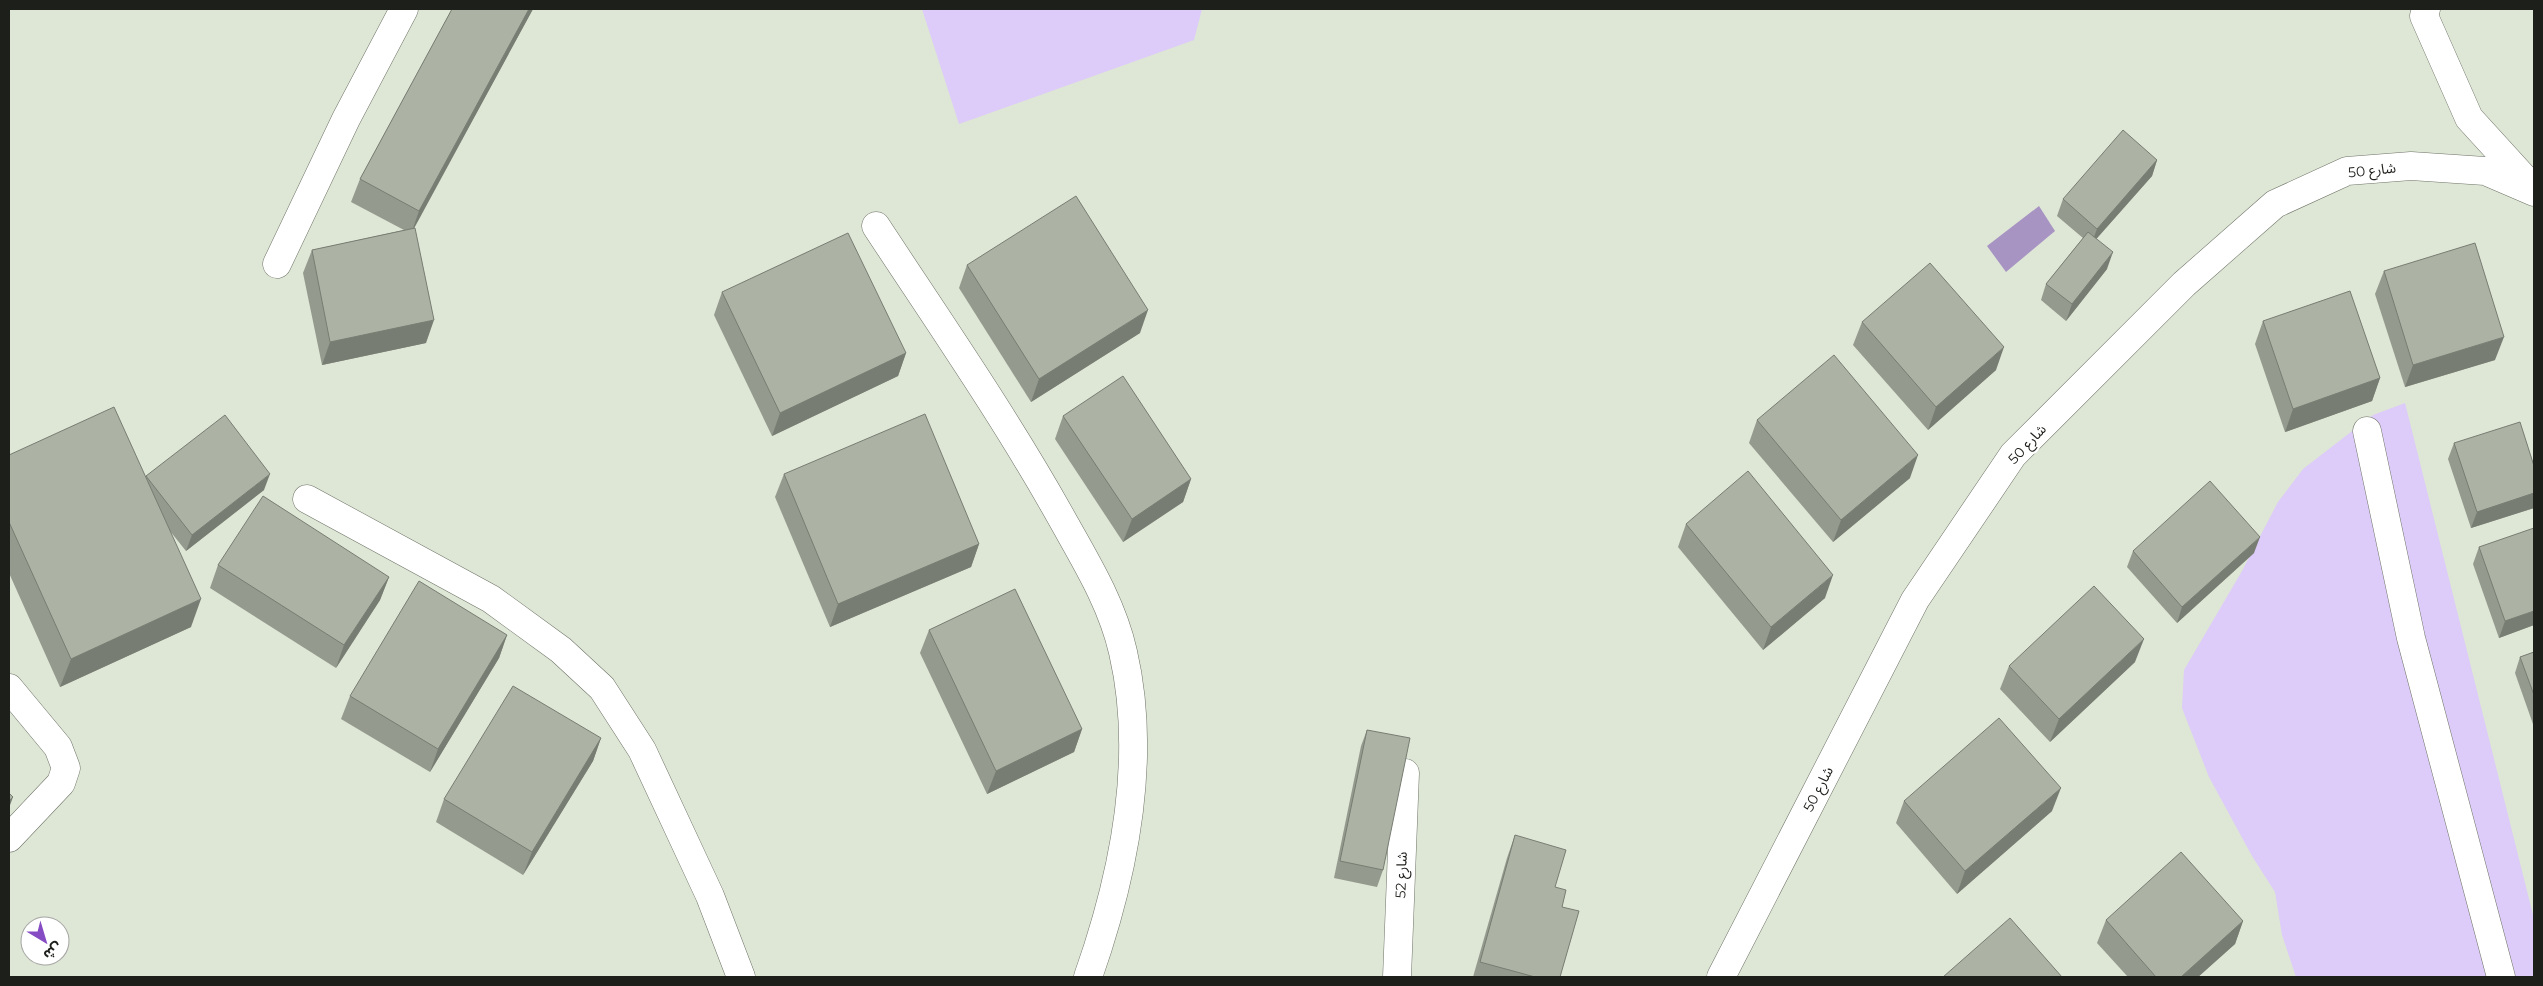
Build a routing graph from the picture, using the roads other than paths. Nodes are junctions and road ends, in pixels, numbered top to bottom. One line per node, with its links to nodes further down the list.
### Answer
1 (404, 9): 5 (street)
2 (2426, 9): 3 (street)
3 (2534, 191): 11 (street, شارع 50)
4 (876, 226): 13 (street)
5 (277, 264)
6 (2367, 431): 15 (street)
7 (307, 499): 12 (street)
8 (9, 688): 10 (street)
9 (1405, 773): 14 (street, شارع 52)
10 (9, 838)
11 (1724, 975)
12 (742, 977)
13 (1088, 977)
14 (1397, 977)
15 (2500, 977)

